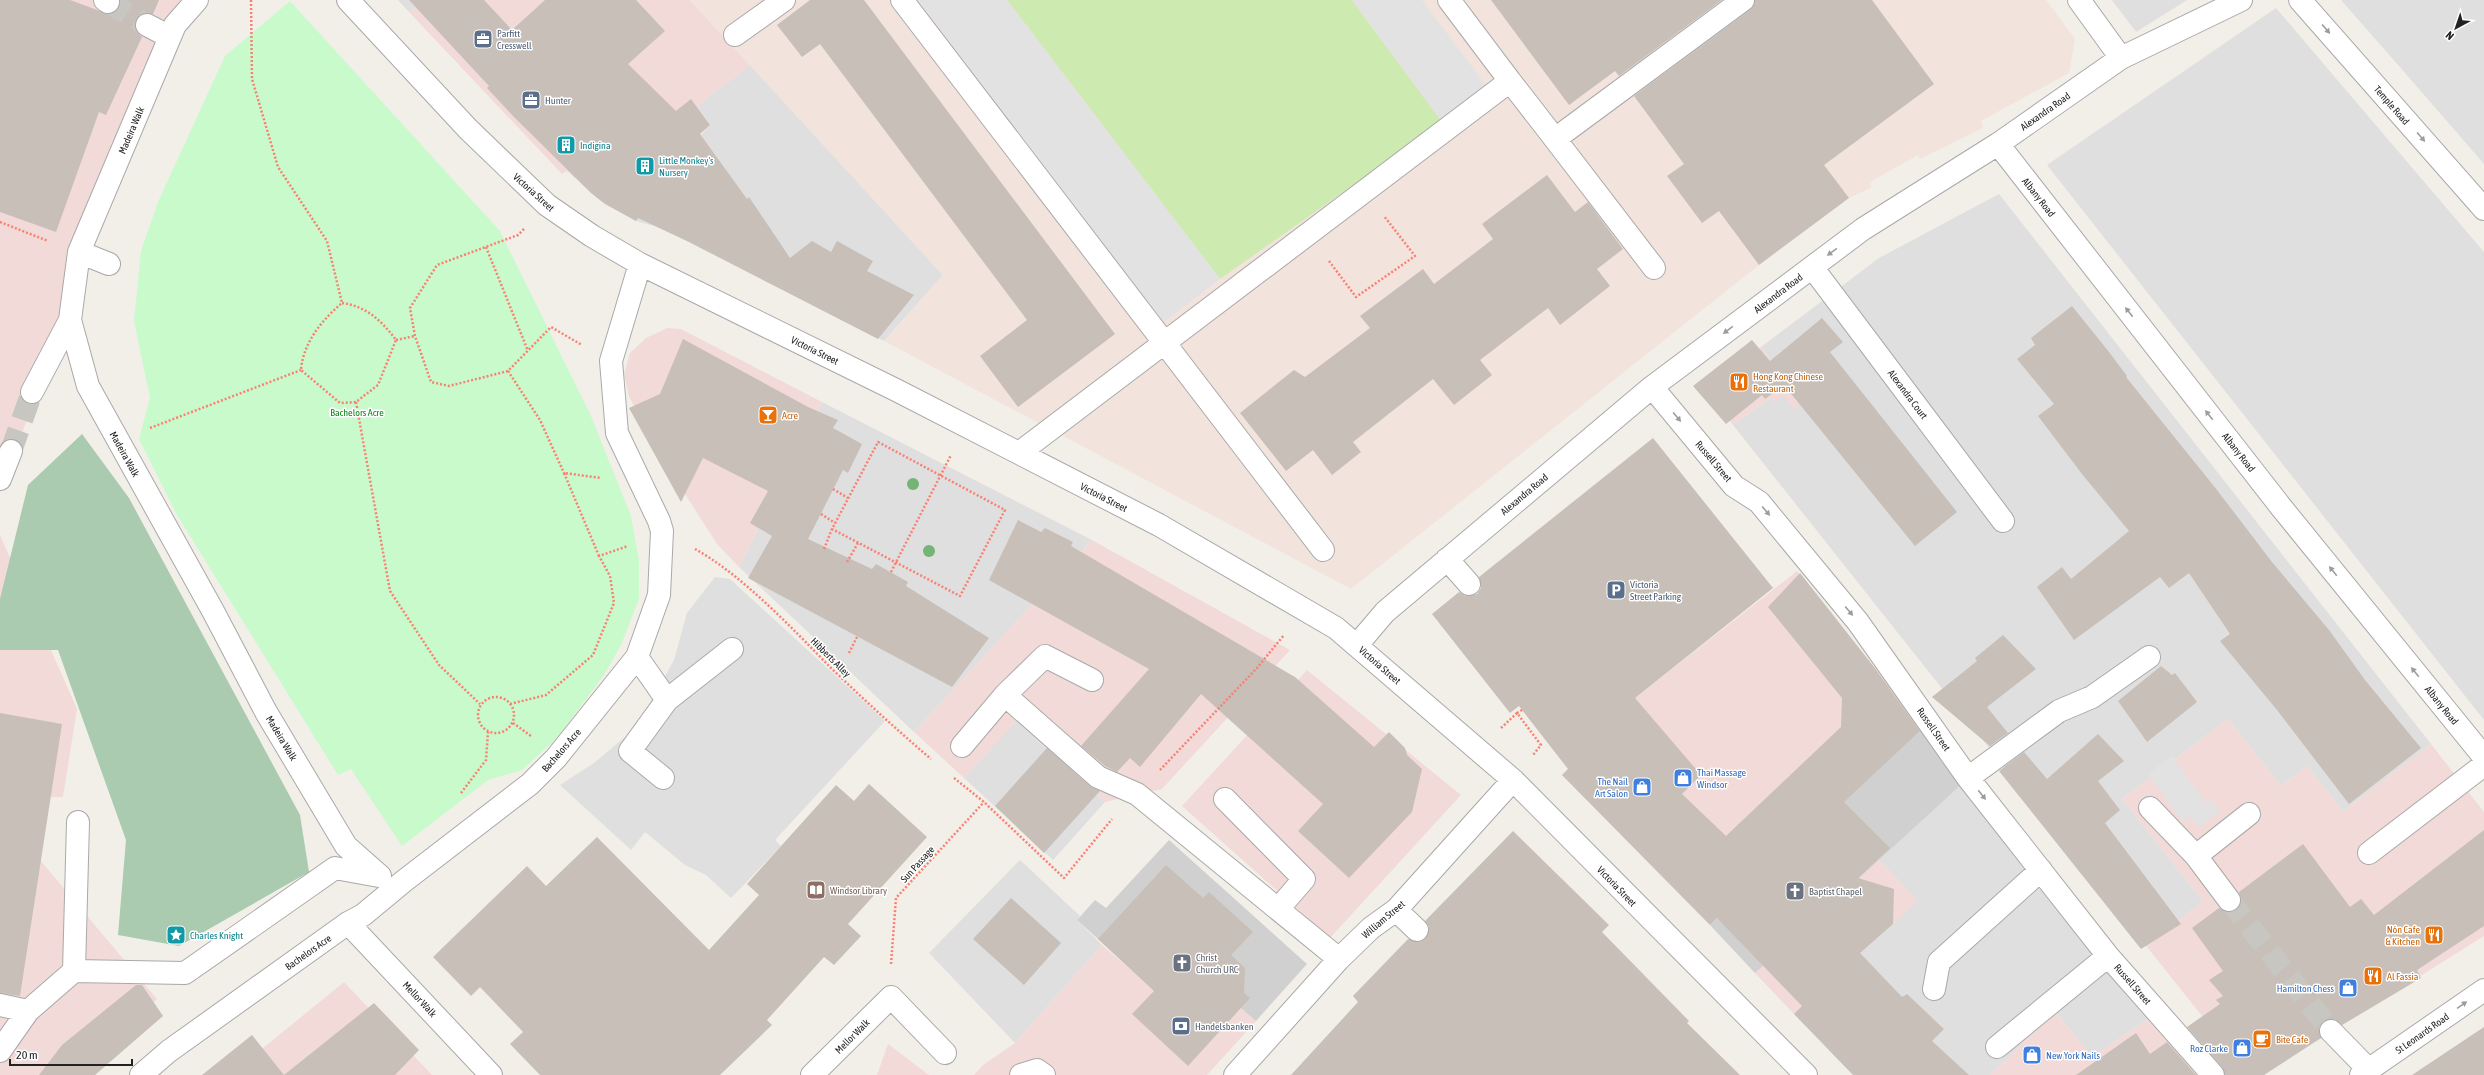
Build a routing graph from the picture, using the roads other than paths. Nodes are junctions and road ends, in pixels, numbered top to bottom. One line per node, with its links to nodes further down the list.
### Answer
1 (348, 0): 20 (street, Victoria Street)
2 (784, 0): 11 (street)
3 (902, 0): 24 (street)
4 (1449, 0): 14 (street)
5 (1743, 0): 15 (street)
6 (2079, 0): 13 (street)
7 (2241, 0): 13 (street, Alexandra Road)
8 (2300, 0): 17 (street, Temple Road, one-way to 17)
9 (190, 1): 12 (street, Madeira Walk)
10 (147, 25): 12 (street)
11 (735, 35)
12 (170, 36): 18 (street, Madeira Walk)
13 (2121, 58): 16 (street, Alexandra Road)
14 (1510, 81): 15 (street); 24 (street)
15 (1555, 139): 22 (street)
16 (1998, 144): 21 (street, Alexandra Road, one-way to 21); 42 (street, Albany Road, one-way to 16)
17 (2484, 209)
18 (79, 252): 19 (street); 23 (street, Madeira Walk)
19 (109, 264)
20 (640, 264): 28 (street, Victoria Street); 36 (street, Bachelors Acre)
21 (1812, 267): 25 (street, Alexandra Road, one-way to 25); 30 (street, Alexandra Court)
22 (1654, 268)
23 (70, 320): 26 (street); 54 (street, Madeira Walk)
24 (1164, 342): 28 (street); 31 (street)
25 (1652, 387): 32 (street, Alexandra Road); 45 (street, Russell Street, one-way to 45)
26 (32, 392)
27 (11, 451): 29 (street)
28 (1019, 453): 34 (street, Victoria Street)
29 (0, 479)
30 (2003, 521)
31 (1323, 550)
32 (1447, 559): 33 (street); 34 (street, Alexandra Road)
33 (1469, 584)
34 (1357, 645): 46 (street, Victoria Street)
35 (732, 649): 40 (street)
36 (637, 657): 40 (street); 55 (street, Bachelors Acre)
37 (2149, 658): 45 (street)
38 (1092, 680): 39 (street)
39 (1005, 695): 41 (street); 57 (street)
40 (667, 700): 44 (street)
41 (962, 746)
42 (2484, 757)
43 (2484, 765): 51 (street)
44 (663, 778)
45 (1968, 778): 53 (street, Russell Street, one-way to 53)
46 (1512, 780): 58 (street, William Street); 73 (street, Victoria Street)
47 (1225, 799): 57 (street)
48 (2150, 808): 52 (street)
49 (2249, 814): 52 (street)
50 (78, 822): 63 (street)
51 (2369, 853)
52 (2196, 856): 56 (street)
53 (2041, 870): 61 (street, Russell Street); 64 (street)
54 (380, 876): 55 (street); 63 (street)
55 (404, 881): 59 (street, Bachelors Acre)
56 (2229, 900)
57 (1278, 909): 62 (street)
58 (1396, 910): 60 (street); 62 (street, William Street)
59 (348, 923): 74 (street, Bachelors Acre); 75 (street, Mellor Walk)
60 (1417, 930)
61 (2108, 956): 69 (street); 80 (street, Russell Street)
62 (1339, 959): 79 (street, William Street)
63 (74, 971): 67 (street)
64 (1934, 989)
65 (2484, 990): 72 (street, St Leonards Road, one-way to 65)
66 (0, 1005): 67 (street)
67 (28, 1011): 70 (street)
68 (2331, 1031): 72 (street)
69 (1997, 1047)
70 (0, 1051)
71 (945, 1053): 76 (street, Mellor Walk)
72 (2365, 1072)
73 (1802, 1074)
74 (141, 1075)
75 (491, 1075)
76 (812, 1075)
77 (1021, 1075): 78 (street)
78 (1044, 1075)
79 (1235, 1075)
80 (2213, 1075)

